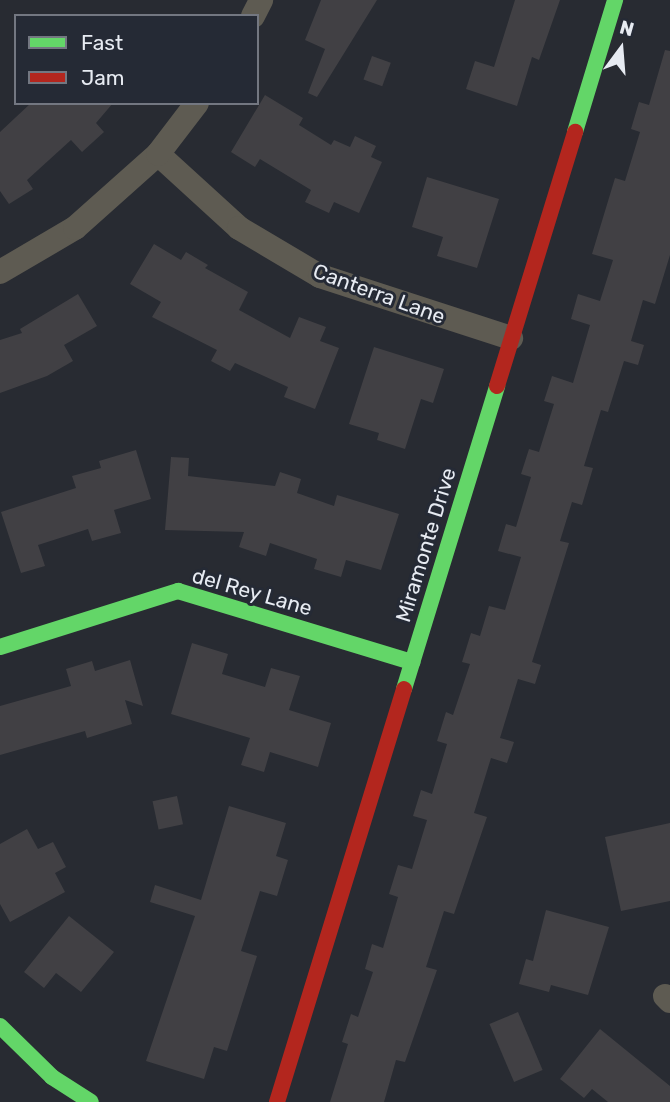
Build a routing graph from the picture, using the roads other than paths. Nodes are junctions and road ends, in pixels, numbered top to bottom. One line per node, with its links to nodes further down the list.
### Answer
1 (615, 0): 5 (street, Miramonte Drive)
2 (196, 105): 3 (street)
3 (158, 155): 4 (street); 5 (street, Canterra Lane)
4 (0, 272)
5 (511, 338): 7 (street, Miramonte Drive)
6 (0, 647): 7 (street, del Rey Lane)
7 (412, 662): 10 (street, Miramonte Drive)
8 (0, 1026): 9 (street)
9 (92, 1102)
10 (277, 1102)

